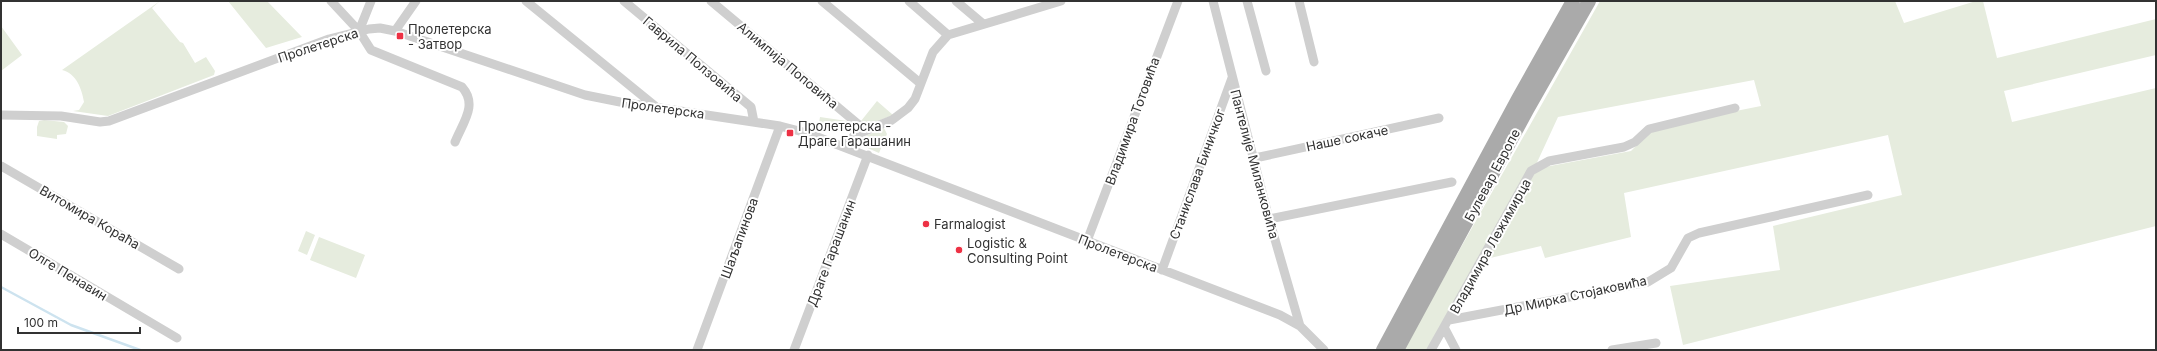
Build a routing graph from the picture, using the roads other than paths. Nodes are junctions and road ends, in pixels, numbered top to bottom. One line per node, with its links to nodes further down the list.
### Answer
1 (331, 1): 19 (street)
2 (371, 1): 19 (street)
3 (416, 1): 20 (street)
4 (526, 1): 26 (street)
5 (624, 1): 30 (street, Гаврила Ползовића)
6 (711, 1): 32 (street, Алимпија Поповића)
7 (822, 1): 25 (street)
8 (909, 1): 21 (street)
9 (956, 1): 18 (street)
10 (1061, 1): 17 (street)
11 (1178, 1): 42 (street, Владимира Тотовића)
12 (1213, 1): 24 (street, Пантелије Миланковића)
13 (1247, 1): 23 (street)
14 (1299, 1): 22 (street)
15 (1573, 1): 52 (main road, Булевар Европе)
16 (1589, 1): 53 (main road, Булевар Европе)
17 (1042, 4): 18 (street)
18 (982, 23): 21 (street)
19 (359, 31): 20 (street, Пролетерска); 28 (street, Пролетерска); 33 (street)
20 (395, 31): 26 (street, Пролетерска)
21 (948, 35): 25 (street)
22 (1314, 62)
23 (1266, 71)
24 (1232, 78): 36 (street, Пантелије Миланковића); 44 (street, Станислава Биничког)
25 (920, 83): 32 (street)
26 (656, 107): 30 (street, Пролетерска)
27 (1735, 108): 45 (street, Владимира Лежимирца)
28 (1, 115)
29 (1439, 118): 36 (street, Наше сокаче)
30 (754, 122): 31 (street, Пролетерска)
31 (780, 126): 34 (street, Пролетерска); 49 (street, Шаљапинова)
32 (865, 130): 34 (street)
33 (455, 142)
34 (843, 146): 35 (street, Пролетерска)
35 (868, 155): 42 (street, Пролетерска); 50 (street, Драге Гарашанин)
36 (1255, 158): 40 (street, Пантелије Миланковића)
37 (1, 166): 43 (street, Витомира Кораћа)
38 (1452, 182): 40 (street)
39 (1868, 195): 45 (street, Др Мирка Стојаковића)
40 (1269, 219): 46 (street, Пантелије Миланковића)
41 (1, 234): 47 (street, Олге Пенавин)
42 (1087, 241): 44 (street, Пролетерска)
43 (178, 269)
44 (1162, 270): 46 (street, Пролетерска)
45 (1447, 324): 54 (street, Владимира Лежимирца); 55 (street)
46 (1300, 326): 51 (street, Пролетерска)
47 (177, 338)
48 (1656, 343): 56 (street)
49 (697, 350)
50 (794, 350)
51 (1324, 350)
52 (1382, 350)
53 (1397, 350)
54 (1431, 350)
55 (1456, 350)
56 (1612, 350)

